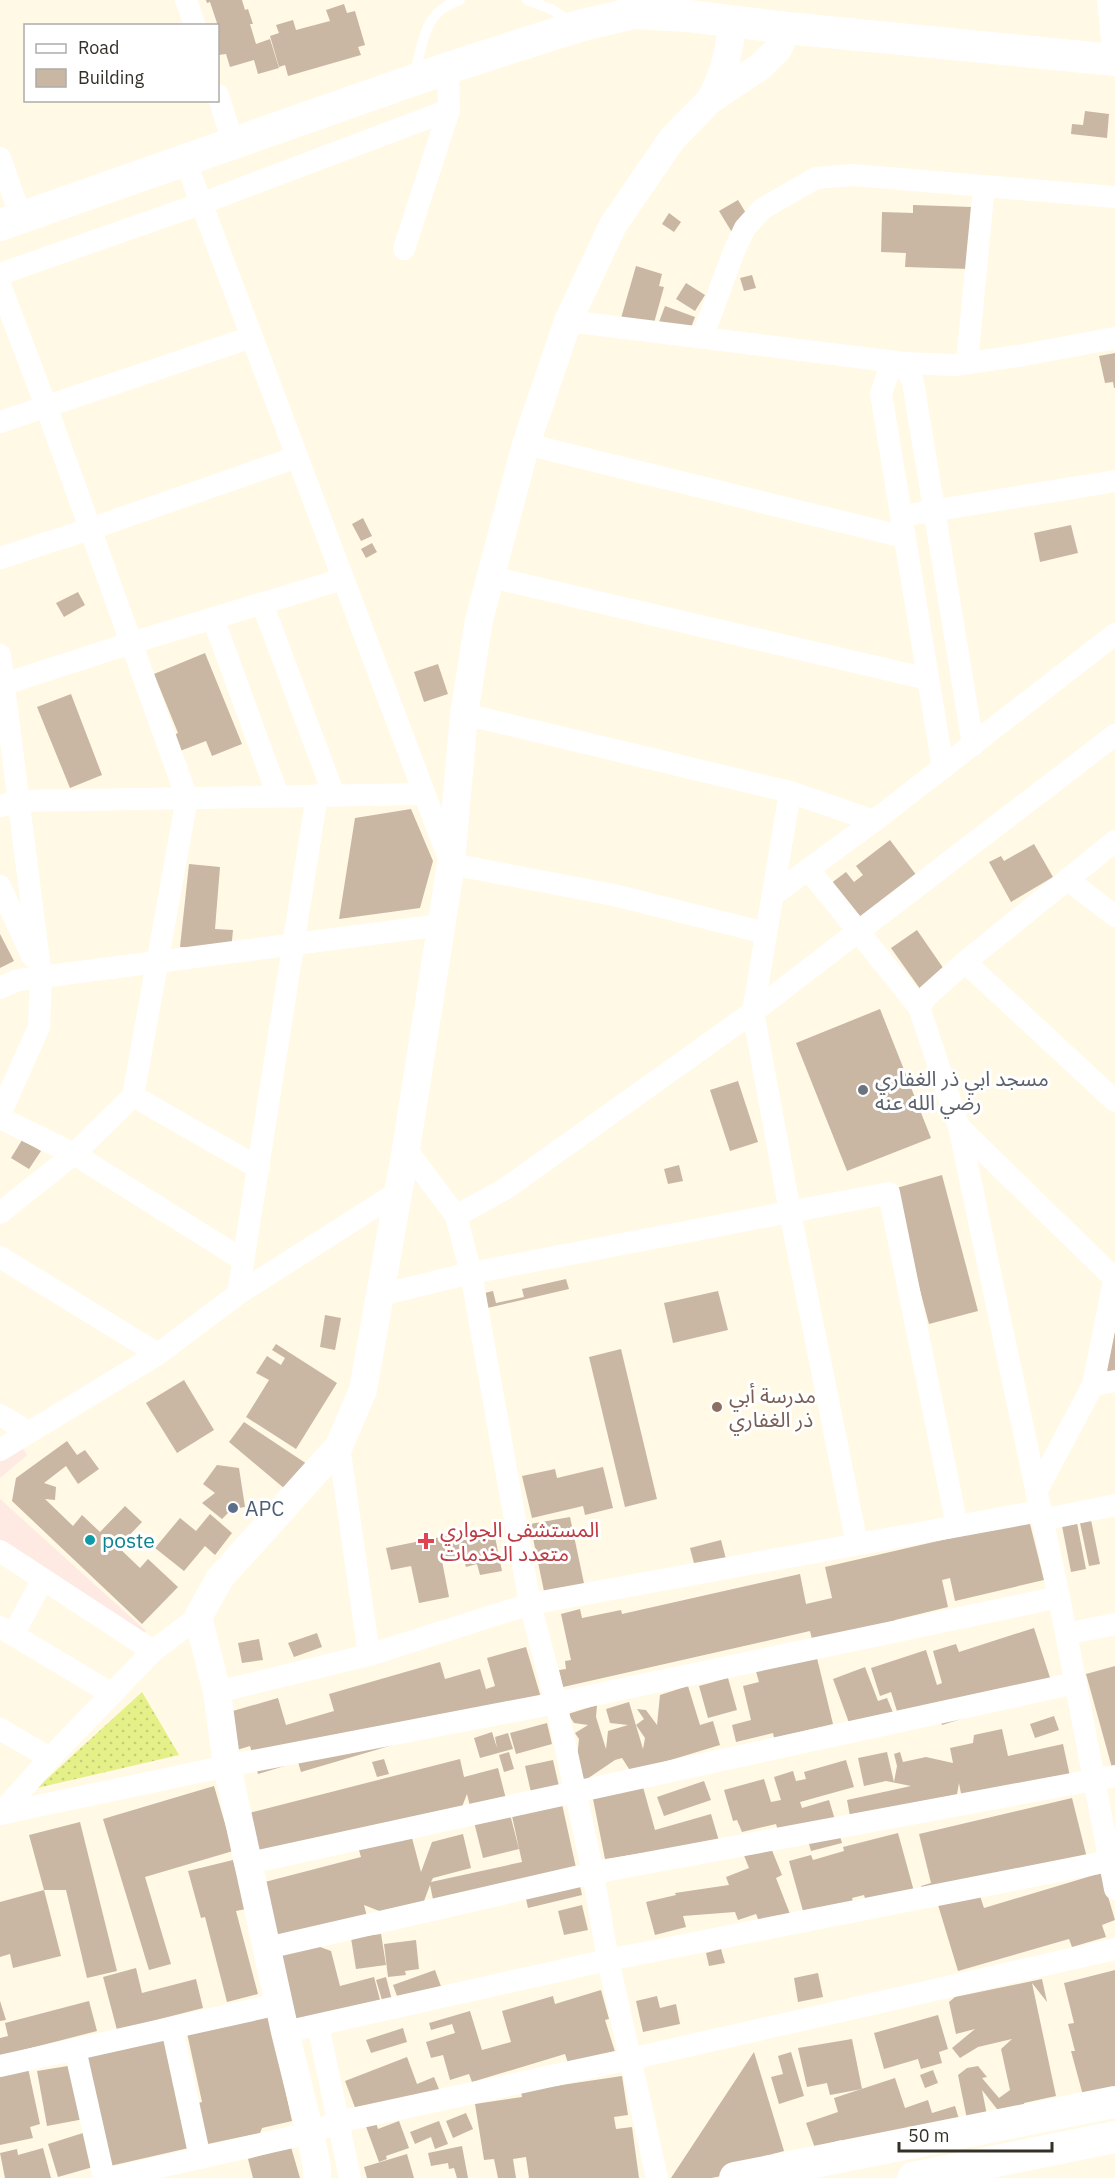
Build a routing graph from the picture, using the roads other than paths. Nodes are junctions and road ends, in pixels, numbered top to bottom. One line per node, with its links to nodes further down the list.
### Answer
1 (186, 0): 6 (street)
2 (460, 0): 11 (lane)
3 (527, 0): 7 (lane)
4 (1108, 0): 9 (street)
5 (732, 22): 7 (main road); 8 (main road); 13 (street)
6 (194, 24)
7 (579, 26): 10 (main road)
8 (787, 28): 9 (main road); 13 (street)
9 (1115, 60)
10 (448, 68): 11 (main road); 14 (street)
11 (413, 80): 15 (main road)
12 (219, 98): 15 (street)
13 (710, 100): 25 (street)
14 (449, 110): 20 (street); 22 (street)
15 (233, 143): 17 (main road)
16 (0, 158): 21 (street)
17 (185, 160): 20 (street); 21 (main road)
18 (984, 186): 19 (street); 27 (street); 30 (street)
19 (1115, 197)
20 (200, 204): 23 (street); 26 (street)
21 (10, 222)
22 (404, 249)
23 (0, 274)
24 (0, 285): 31 (street)
25 (568, 321): 27 (street); 33 (street)
26 (252, 337): 31 (street); 34 (street)
27 (702, 338): 29 (street)
28 (1115, 338): 30 (street)
29 (904, 363): 30 (street); 36 (street); 37 (street)
30 (968, 363)
31 (46, 406): 32 (street); 38 (street)
32 (0, 422)
33 (526, 444): 37 (street); 40 (street)
34 (297, 457): 38 (street); 41 (street)
35 (1115, 481): 36 (street)
36 (934, 511): 37 (street); 51 (street)
37 (903, 526): 47 (street)
38 (90, 529): 39 (street); 44 (street)
39 (0, 558)
40 (491, 577): 47 (street); 49 (street)
41 (343, 579): 42 (street); 54 (street)
42 (262, 603): 43 (street); 55 (street)
43 (213, 618): 44 (street); 56 (street)
44 (131, 643): 48 (street); 57 (street)
45 (1111, 645): 51 (street)
46 (0, 655): 48 (street)
47 (928, 679): 52 (street)
48 (4, 700): 58 (street)
49 (464, 714): 53 (street); 61 (street)
50 (1115, 735): 68 (street)
51 (973, 745): 52 (street)
52 (943, 768): 59 (street)
53 (790, 792): 59 (street); 65 (street)
54 (424, 794): 55 (street); 61 (street)
55 (326, 795): 56 (street); 70 (street)
56 (278, 796): 57 (street)
57 (187, 798): 58 (street); 72 (street)
58 (9, 803): 73 (street)
59 (874, 821): 62 (street)
60 (1115, 842): 63 (street)
61 (451, 864): 67 (street); 69 (street)
62 (809, 870): 65 (street); 68 (street)
63 (1068, 880): 66 (street); 71 (street)
64 (1, 892): 73 (street)
65 (772, 896): 69 (street)
66 (1115, 916)
67 (441, 925): 70 (street); 81 (street)
68 (857, 932): 75 (street); 76 (street)
69 (766, 933): 76 (street)
70 (295, 944): 72 (street); 83 (street)
71 (965, 962): 75 (street); 78 (street)
72 (157, 963): 73 (street); 77 (street)
73 (41, 977): 74 (street); 79 (street)
74 (0, 989)
75 (919, 1007): 80 (street)
76 (753, 1012): 85 (street); 87 (street)
77 (133, 1096): 82 (street); 83 (street)
78 (1115, 1101)
79 (0, 1116): 82 (street)
80 (959, 1127): 91 (street); 101 (street)
81 (406, 1149): 84 (street); 87 (street)
82 (74, 1154): 86 (street); 89 (street)
83 (259, 1168): 89 (street)
84 (398, 1192): 92 (street); 93 (street)
85 (790, 1212): 90 (street); 102 (street); 103 (street)
86 (0, 1213)
87 (456, 1216): 90 (street)
88 (0, 1257): 94 (street)
89 (243, 1260): 92 (street)
90 (471, 1274): 93 (street); 107 (street)
91 (1114, 1278): 95 (street)
92 (238, 1294): 94 (street)
93 (380, 1295): 98 (street)
94 (158, 1354): 97 (street)
95 (1104, 1383): 101 (street)
96 (0, 1415): 97 (street)
97 (28, 1432): 99 (street)
98 (339, 1446): 108 (street); 113 (street)
99 (0, 1450)
100 (1115, 1505): 101 (street)
101 (1039, 1508): 102 (street); 106 (street)
102 (957, 1526): 103 (street)
103 (857, 1544): 107 (street)
104 (0, 1551): 105 (street)
105 (43, 1579): 110 (street); 112 (street)
106 (1059, 1597): 111 (street); 117 (street)
107 (530, 1604): 113 (street); 117 (street)
108 (198, 1617): 112 (street); 115 (street)
109 (1115, 1624): 111 (street)
110 (6, 1631): 116 (street)
111 (1066, 1634): 114 (street)
112 (153, 1651): 116 (street)
113 (369, 1655): 115 (street)
114 (1076, 1683): 121 (street); 122 (street)
115 (217, 1692): 120 (street)
116 (112, 1694): 119 (street)
117 (556, 1703): 120 (street); 122 (street)
118 (0, 1729): 119 (street)
119 (50, 1758): 123 (street)
120 (227, 1766): 123 (street); 125 (street)
121 (1104, 1778): 124 (street); 126 (street)
122 (575, 1791): 125 (street); 126 (street)
123 (0, 1814)
124 (1109, 1861): 127 (street); 130 (street)
125 (249, 1863): 128 (street)
126 (593, 1873): 128 (street); 130 (street)
127 (1115, 1889)
128 (267, 1948): 131 (street)
129 (1115, 1949): 136 (street)
130 (608, 1960): 132 (street); 136 (street)
131 (279, 2004): 133 (street); 134 (street)
132 (318, 2025): 134 (street); 139 (street)
133 (172, 2028): 135 (street); 142 (street)
134 (285, 2032): 140 (street)
135 (75, 2049): 137 (street); 144 (street)
136 (630, 2059): 139 (street); 148 (street)
137 (0, 2066)
138 (1115, 2102): 143 (main road)
139 (338, 2122): 140 (street); 147 (street)
140 (310, 2133): 142 (street); 146 (street)
141 (1115, 2137): 150 (main road)
142 (200, 2158): 145 (street)
143 (817, 2170): 149 (main road)
144 (104, 2178)
145 (111, 2178)
146 (317, 2178)
147 (350, 2178)
148 (657, 2178)
149 (735, 2178)
150 (913, 2178)

